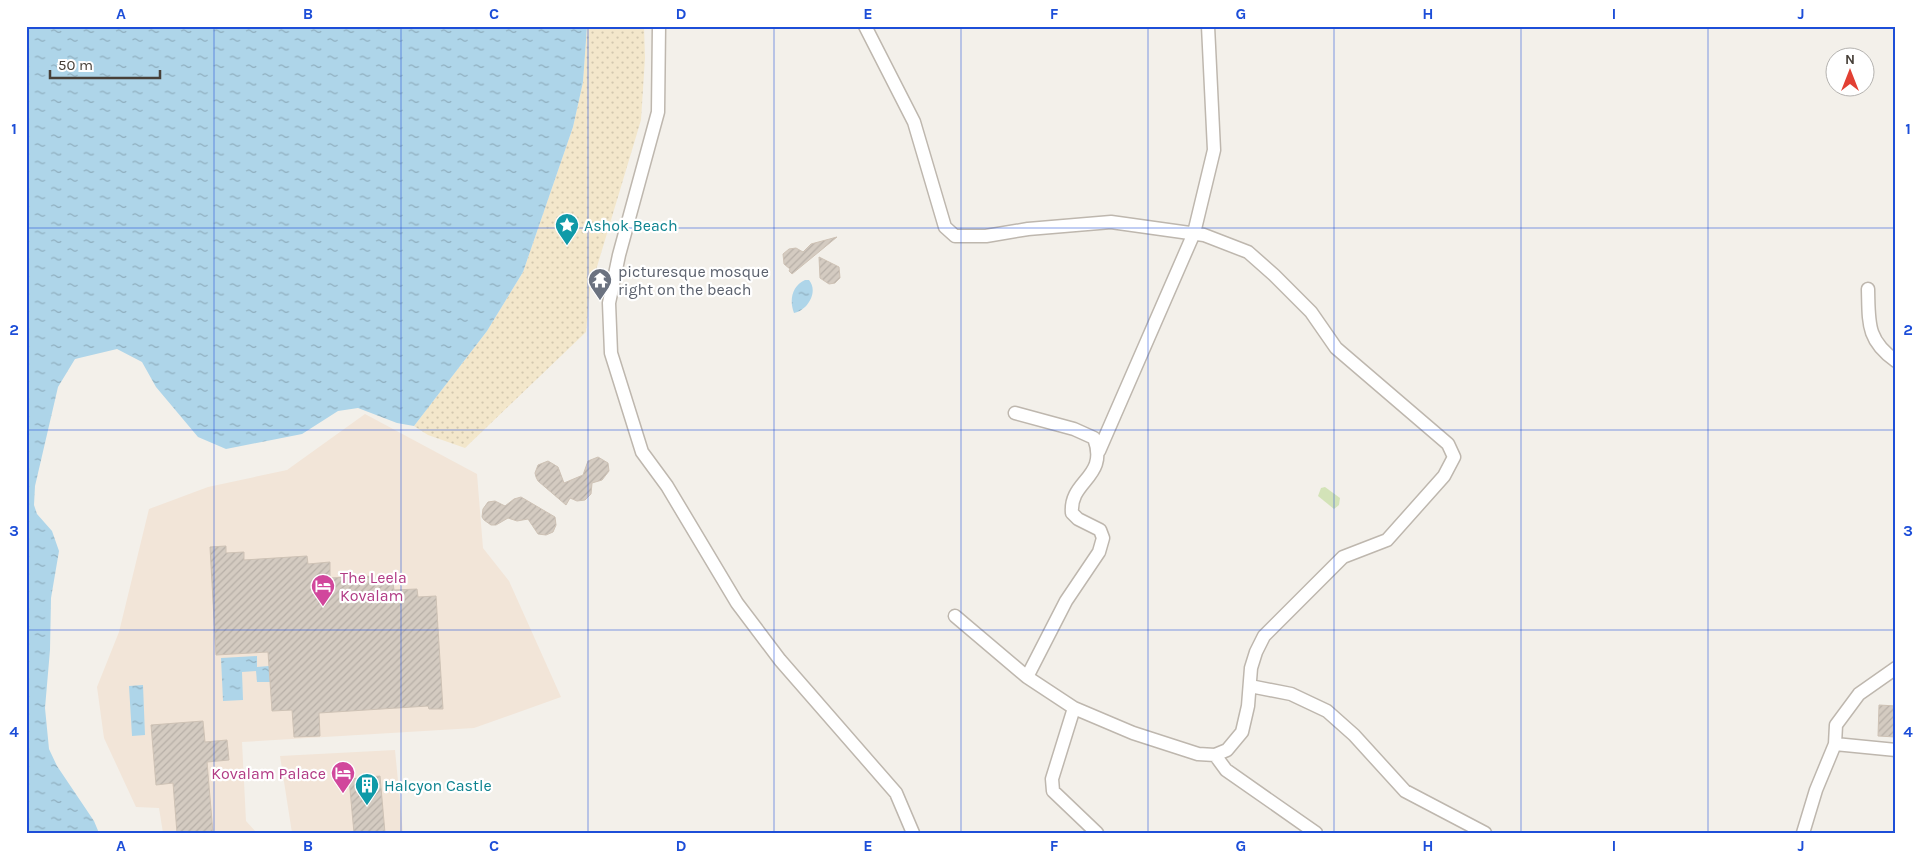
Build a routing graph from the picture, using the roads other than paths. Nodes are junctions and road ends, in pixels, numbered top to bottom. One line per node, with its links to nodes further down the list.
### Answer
1 (659, 26): 17 (street)
2 (865, 26): 4 (street)
3 (1208, 26): 4 (street)
4 (1194, 233): 8 (street); 12 (street)
5 (1868, 289): 6 (street)
6 (1896, 361)
7 (1015, 413): 8 (street)
8 (1099, 451): 11 (street)
9 (955, 616): 11 (street)
10 (1896, 668): 14 (street)
11 (1027, 677): 13 (street)
12 (1250, 686): 16 (street); 20 (street)
13 (1074, 708): 16 (street); 18 (street)
14 (1835, 744): 15 (street); 21 (street)
15 (1896, 750)
16 (1221, 752): 19 (street)
17 (913, 833)
18 (1097, 833)
19 (1316, 833)
20 (1485, 833)
21 (1803, 833)

